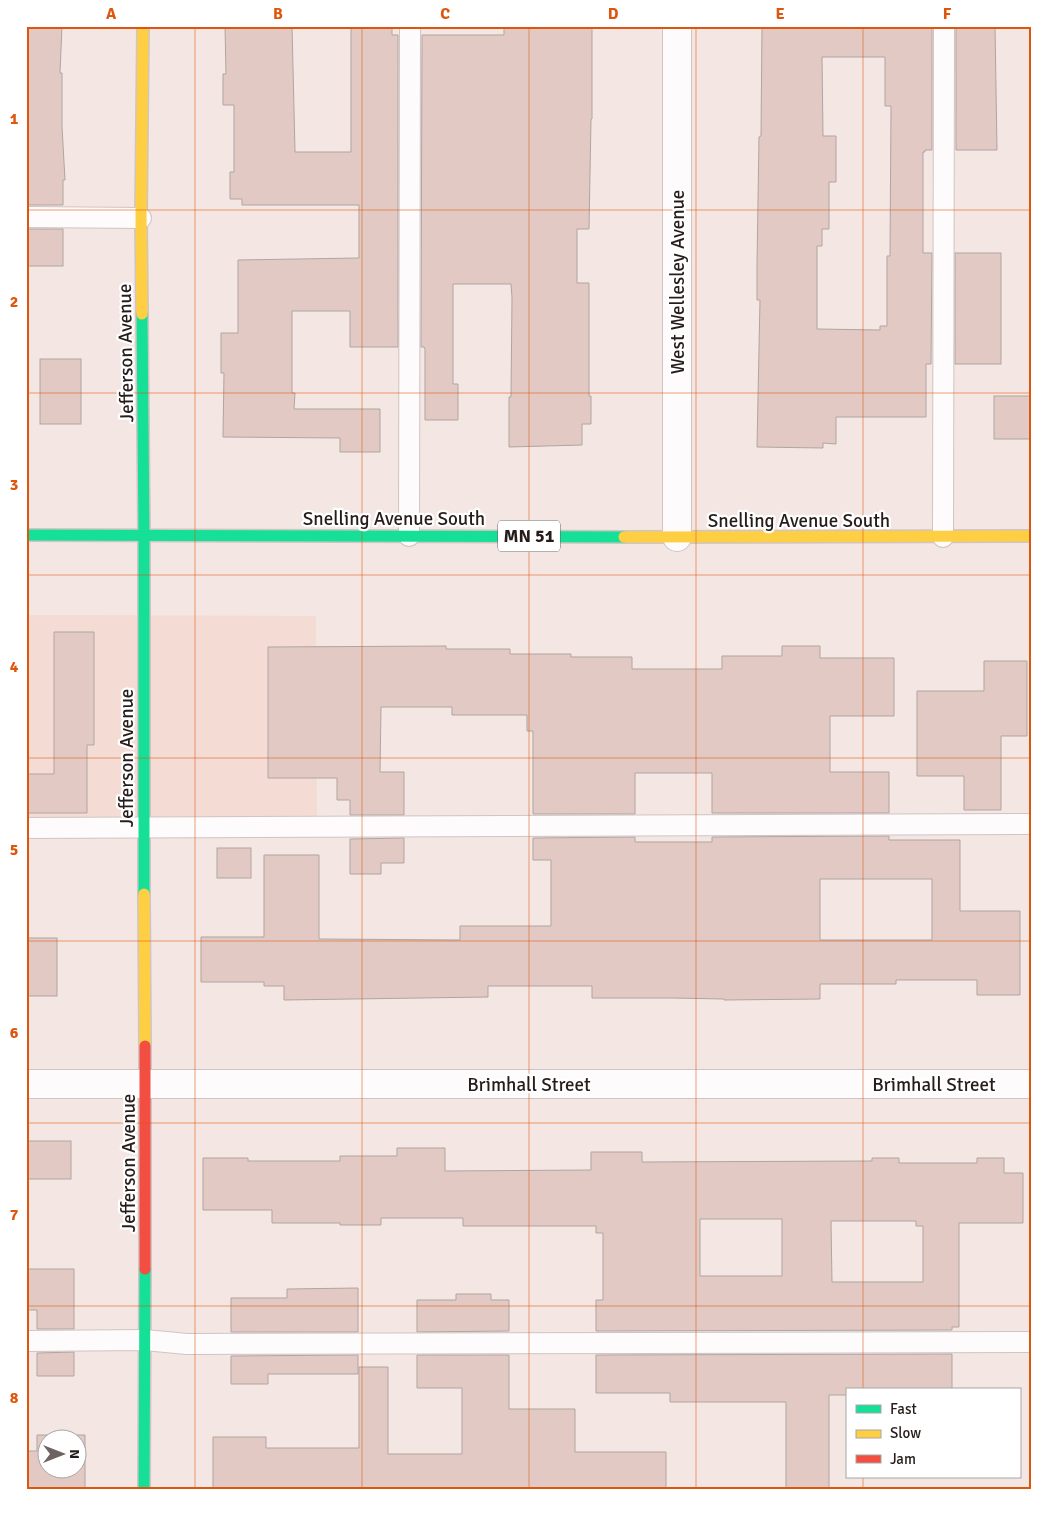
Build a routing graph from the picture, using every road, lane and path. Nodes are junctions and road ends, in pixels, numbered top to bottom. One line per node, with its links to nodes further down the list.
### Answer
1 (143, 26): 6 (street, Jefferson Avenue)
2 (410, 26): 9 (lane)
3 (677, 26): 11 (street, West Wellesley Avenue)
4 (944, 26): 12 (lane)
5 (26, 217): 6 (lane)
6 (141, 218): 8 (street, Jefferson Avenue)
7 (26, 535): 8 (street, Snelling Avenue South / MN 51)
8 (144, 535): 9 (street, Snelling Avenue South / MN 51); 15 (street, Jefferson Avenue)
9 (409, 536): 11 (street, Snelling Avenue South / MN 51)
10 (1032, 536): 12 (street, Snelling Avenue South / MN 51)
11 (677, 537): 12 (street, Snelling Avenue South / MN 51)
12 (943, 537)
13 (1032, 824): 15 (lane)
14 (26, 828): 15 (lane)
15 (143, 828): 16 (street, Jefferson Avenue)
16 (145, 1083): 17 (street, Brimhall Street); 18 (street, Brimhall Street); 19 (street, Jefferson Avenue)
17 (26, 1084)
18 (1032, 1084)
19 (145, 1340): 20 (lane); 21 (lane); 22 (street, Jefferson Avenue)
20 (26, 1341)
21 (1032, 1342)
22 (144, 1490)

